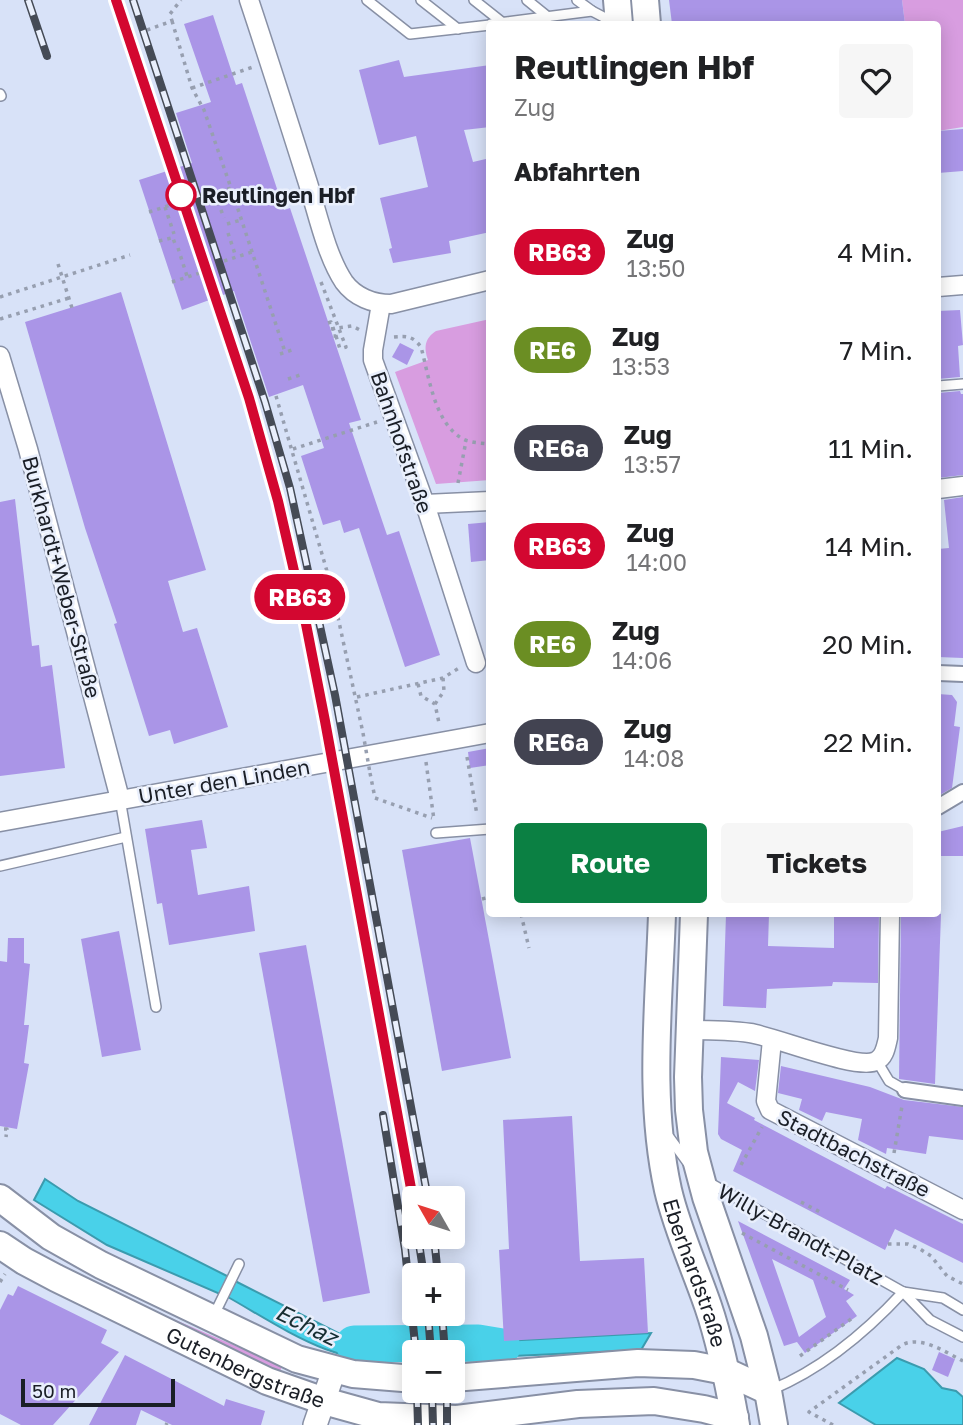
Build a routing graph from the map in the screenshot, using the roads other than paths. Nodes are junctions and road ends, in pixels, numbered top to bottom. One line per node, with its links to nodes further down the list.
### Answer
1 (249, 0): 21 (street)
2 (367, 0): 17 (lane)
3 (421, 0): 17 (lane)
4 (474, 0): 11 (lane)
5 (527, 0): 10 (lane)
6 (578, 0): 9 (lane)
7 (617, 0): 14 (main road)
8 (645, 0): 15 (main road)
9 (592, 11): 10 (lane); 13 (lane)
10 (548, 17): 12 (lane)
11 (500, 21)
12 (518, 21)
13 (612, 21)
14 (618, 21)
15 (647, 21)
16 (486, 26): 17 (lane)
17 (458, 29)
18 (486, 281): 21 (street)
19 (963, 285): 20 (street)
20 (941, 287)
21 (381, 304): 28 (street, Bahnhofstraße)
22 (0, 356): 34 (street, Burkhardt+Weber-Straße)
23 (963, 384): 24 (lane)
24 (941, 386)
25 (963, 486): 26 (street)
26 (941, 489)
27 (486, 501): 28 (street)
28 (425, 504): 29 (street, Bahnhofstraße)
29 (476, 663)
30 (941, 673): 31 (street)
31 (963, 674)
32 (486, 734): 34 (street, Unter den Linden)
33 (963, 792): 35 (street)
34 (120, 799): 36 (street, Unter den Linden); 39 (lane)
35 (941, 805)
36 (0, 822)
37 (486, 829): 38 (lane)
38 (436, 833)
39 (126, 837): 40 (lane); 44 (lane)
40 (0, 866)
41 (662, 917): 50 (main road, Eberhardstraße)
42 (694, 917): 45 (main road, Eberhardstraße)
43 (890, 917): 47 (street)
44 (156, 1007)
45 (690, 1030): 46 (street); 51 (main road, Eberhardstraße)
46 (772, 1040): 47 (street); 53 (street, Stadtbachstraße)
47 (877, 1061): 48 (lane)
48 (905, 1090): 49 (street)
49 (963, 1098)
50 (659, 1121): 51 (lane, Eberhardstraße); 61 (main road, Eberhardstraße)
51 (700, 1177): 56 (lane, Willy-Brandt-Platz); 64 (main road, Eberhardstraße)
52 (0, 1198): 58 (main road, Gutenbergstraße)
53 (963, 1210)
54 (0, 1245): 65 (main road, Gutenbergstraße)
55 (239, 1264): 58 (lane)
56 (903, 1292): 57 (lane, Willy-Brandt-Platz); 59 (lane, Willy-Brandt-Platz); 64 (lane)
57 (963, 1310)
58 (216, 1312): 60 (main road, Gutenbergstraße)
59 (963, 1337)
60 (334, 1370): 63 (main road, Gutenbergstraße); 65 (street)
61 (725, 1371): 62 (main road); 64 (main road); 66 (main road, Eberhardstraße)
62 (465, 1377)
63 (402, 1378)
64 (768, 1391): 66 (main road); 67 (main road, Eberhardstraße)
65 (319, 1413): 66 (main road, Gutenbergstraße)
66 (734, 1413)
67 (774, 1425)

